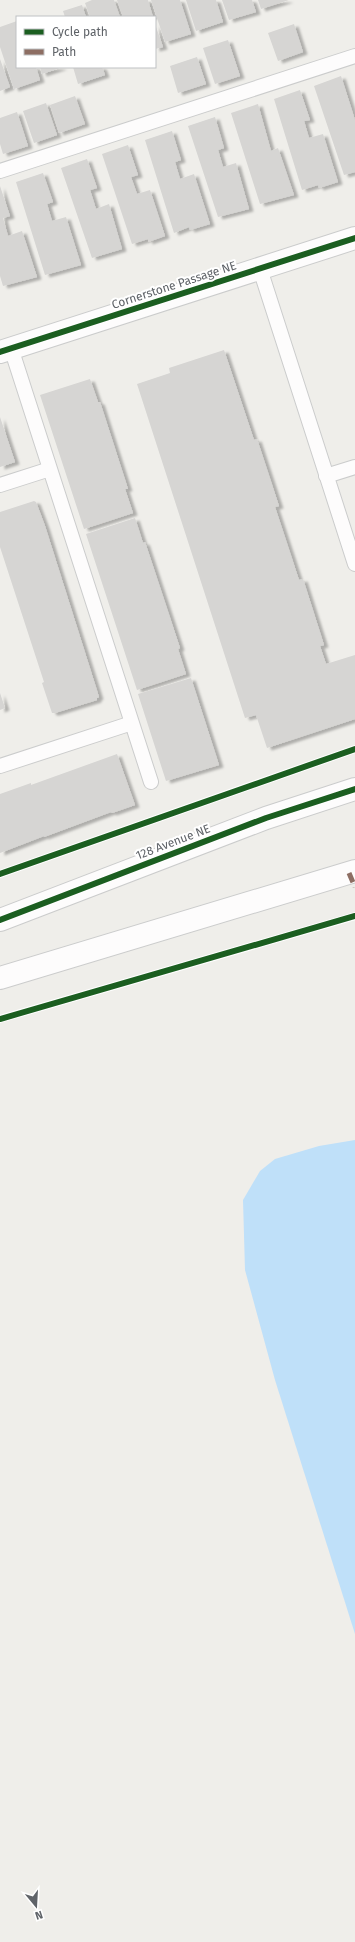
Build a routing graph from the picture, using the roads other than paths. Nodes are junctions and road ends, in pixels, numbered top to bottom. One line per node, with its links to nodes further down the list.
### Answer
1 (355, 56): 2 (lane)
2 (0, 171)
3 (355, 238): 4 (street, Cornerstone Passage NE)
4 (260, 269): 5 (street, Cornerstone Passage NE); 8 (lane)
5 (6, 350): 7 (lane)
6 (355, 467): 8 (lane)
7 (50, 469): 9 (lane); 11 (lane)
8 (326, 476): 10 (lane)
9 (0, 485)
10 (355, 564)
11 (132, 723): 12 (lane); 13 (lane)
12 (0, 766)
13 (151, 782)
14 (355, 789): 16 (street, 128 Avenue NE)
15 (355, 872): 17 (street)
16 (0, 920)
17 (0, 978)

